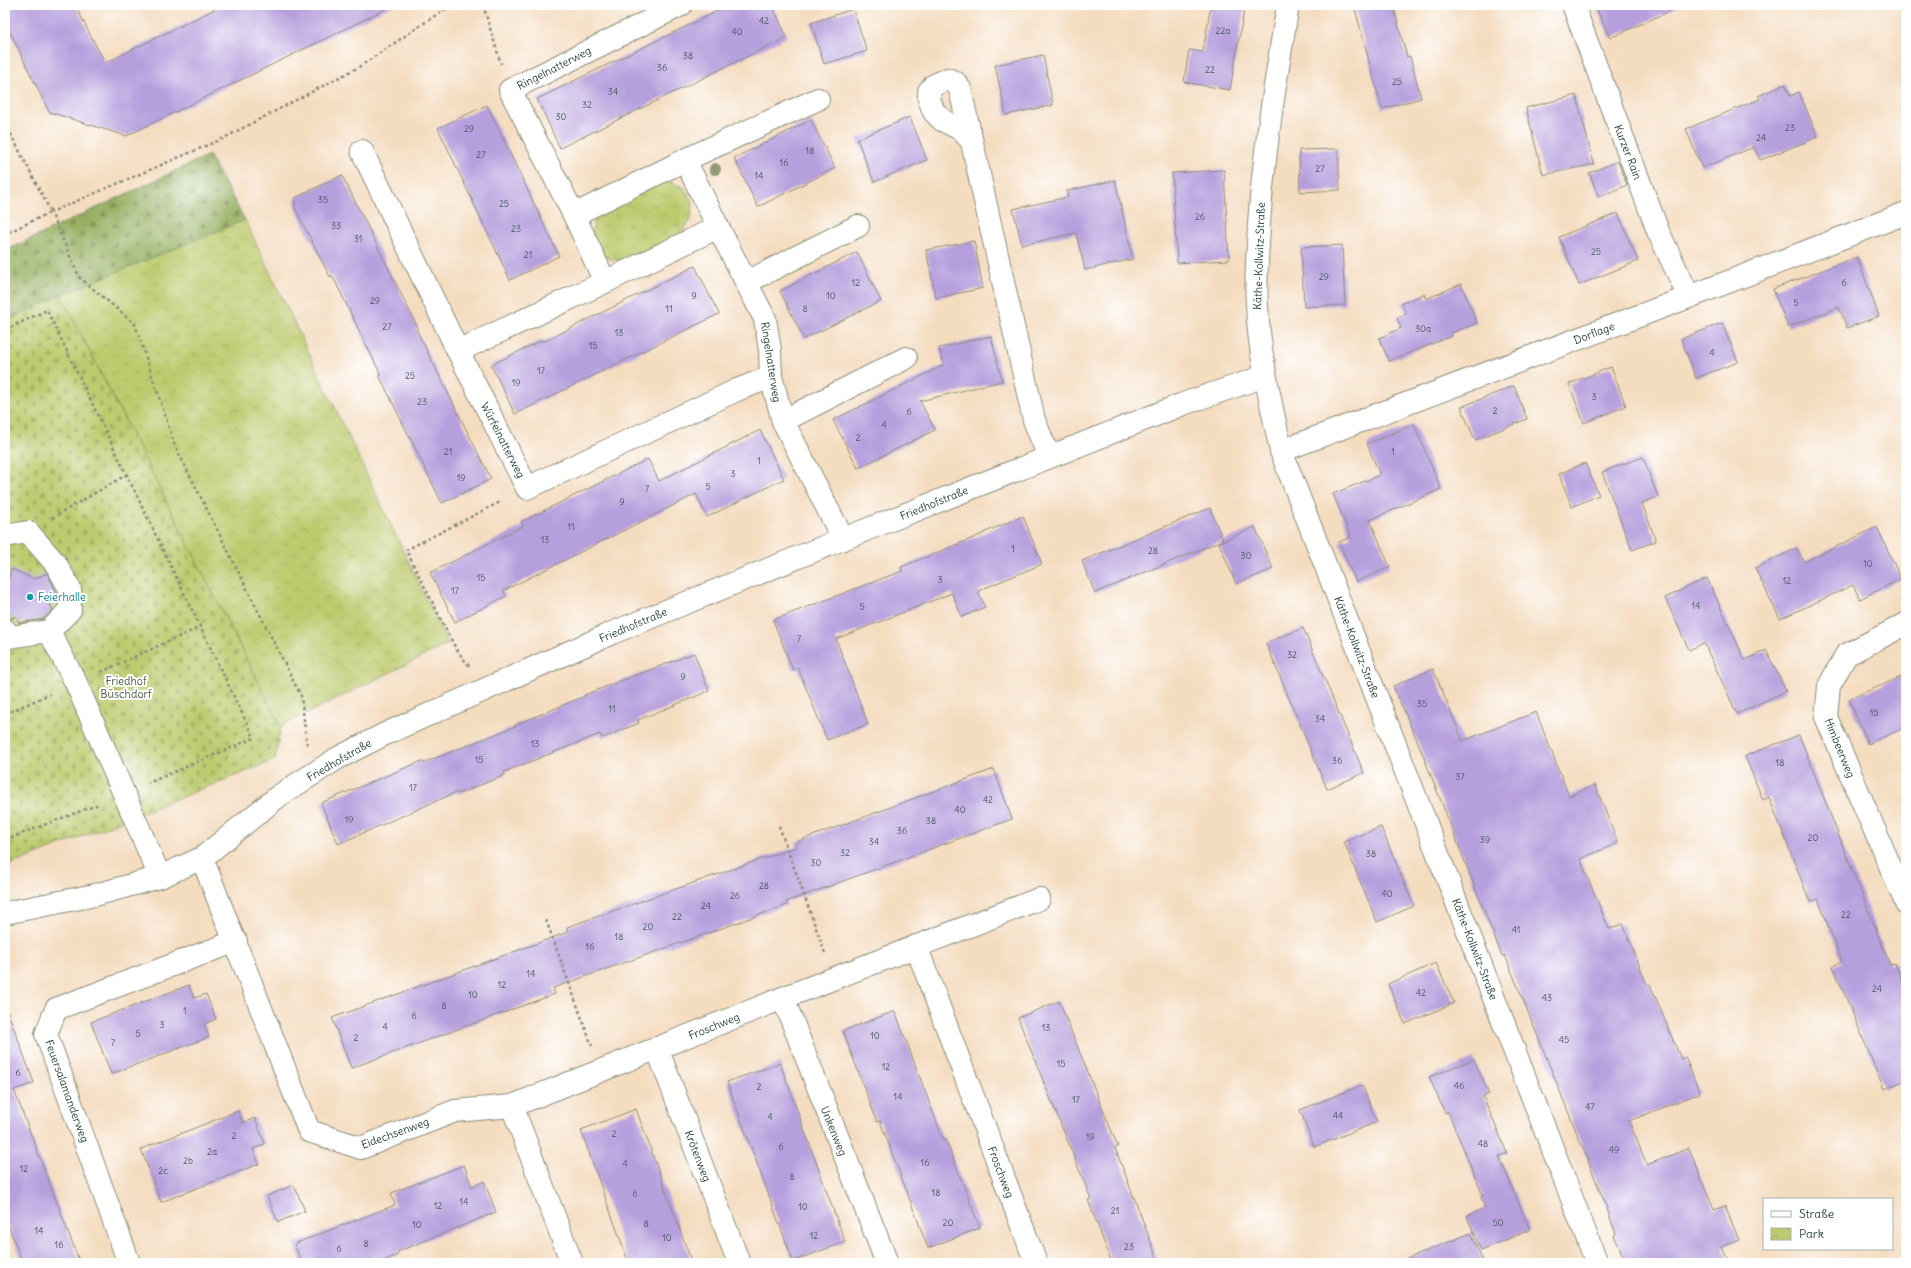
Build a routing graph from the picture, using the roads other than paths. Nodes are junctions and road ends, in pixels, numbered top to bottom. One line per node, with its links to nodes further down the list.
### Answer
1 (681, 5): 9 (street, Ringelnatterweg)
2 (1288, 5): 17 (street, Käthe-Kollwitz-Straße)
3 (1573, 5): 14 (street, Kurzer Rain)
4 (818, 99): 7 (street)
5 (971, 140): 21 (street)
6 (362, 151): 15 (street, Würfelnatterweg)
7 (685, 160): 9 (street); 11 (street, Ringelnatterweg)
8 (1906, 213): 14 (street, Dorflage)
9 (574, 215): 12 (street, Ringelnatterweg)
10 (858, 226): 13 (street)
11 (718, 227): 12 (street); 13 (street, Ringelnatterweg)
12 (605, 282): 15 (street)
13 (747, 282): 18 (street, Ringelnatterweg)
14 (1689, 297): 20 (street, Dorflage)
15 (458, 351): 18 (street, Würfelnatterweg)
16 (906, 358): 19 (street)
17 (1265, 376): 20 (street, Käthe-Kollwitz-Straße); 21 (street, Friedhofstraße)
18 (771, 377): 19 (street, Ringelnatterweg)
19 (783, 421): 23 (street, Ringelnatterweg)
20 (1281, 451): 42 (street, Käthe-Kollwitz-Straße)
21 (1049, 457): 23 (street, Friedhofstraße)
22 (5, 536): 26 (street)
23 (843, 539): 27 (street, Friedhofstraße)
24 (1906, 624): 30 (street, Himbeerweg)
25 (5, 630): 26 (street)
26 (49, 631): 28 (street)
27 (202, 858): 28 (street, Friedhofstraße); 32 (street, Eidechsenweg)
28 (160, 878): 31 (street, Friedhofstraße)
29 (1039, 899): 33 (street, Froschweg)
30 (1906, 903)
31 (15, 911)
32 (236, 942): 36 (street, Eidechsenweg); 37 (street, Feuersalamanderweg)
33 (916, 946): 34 (street, Froschweg); 41 (street, Froschweg)
34 (783, 998): 35 (street, Froschweg); 40 (street, Unkenweg)
35 (657, 1048): 36 (street, Froschweg); 39 (street, Krötenweg)
36 (512, 1106): 38 (street)
37 (129, 1263)
38 (572, 1263)
39 (740, 1263)
40 (887, 1263)
41 (1036, 1263)
42 (1597, 1263)

